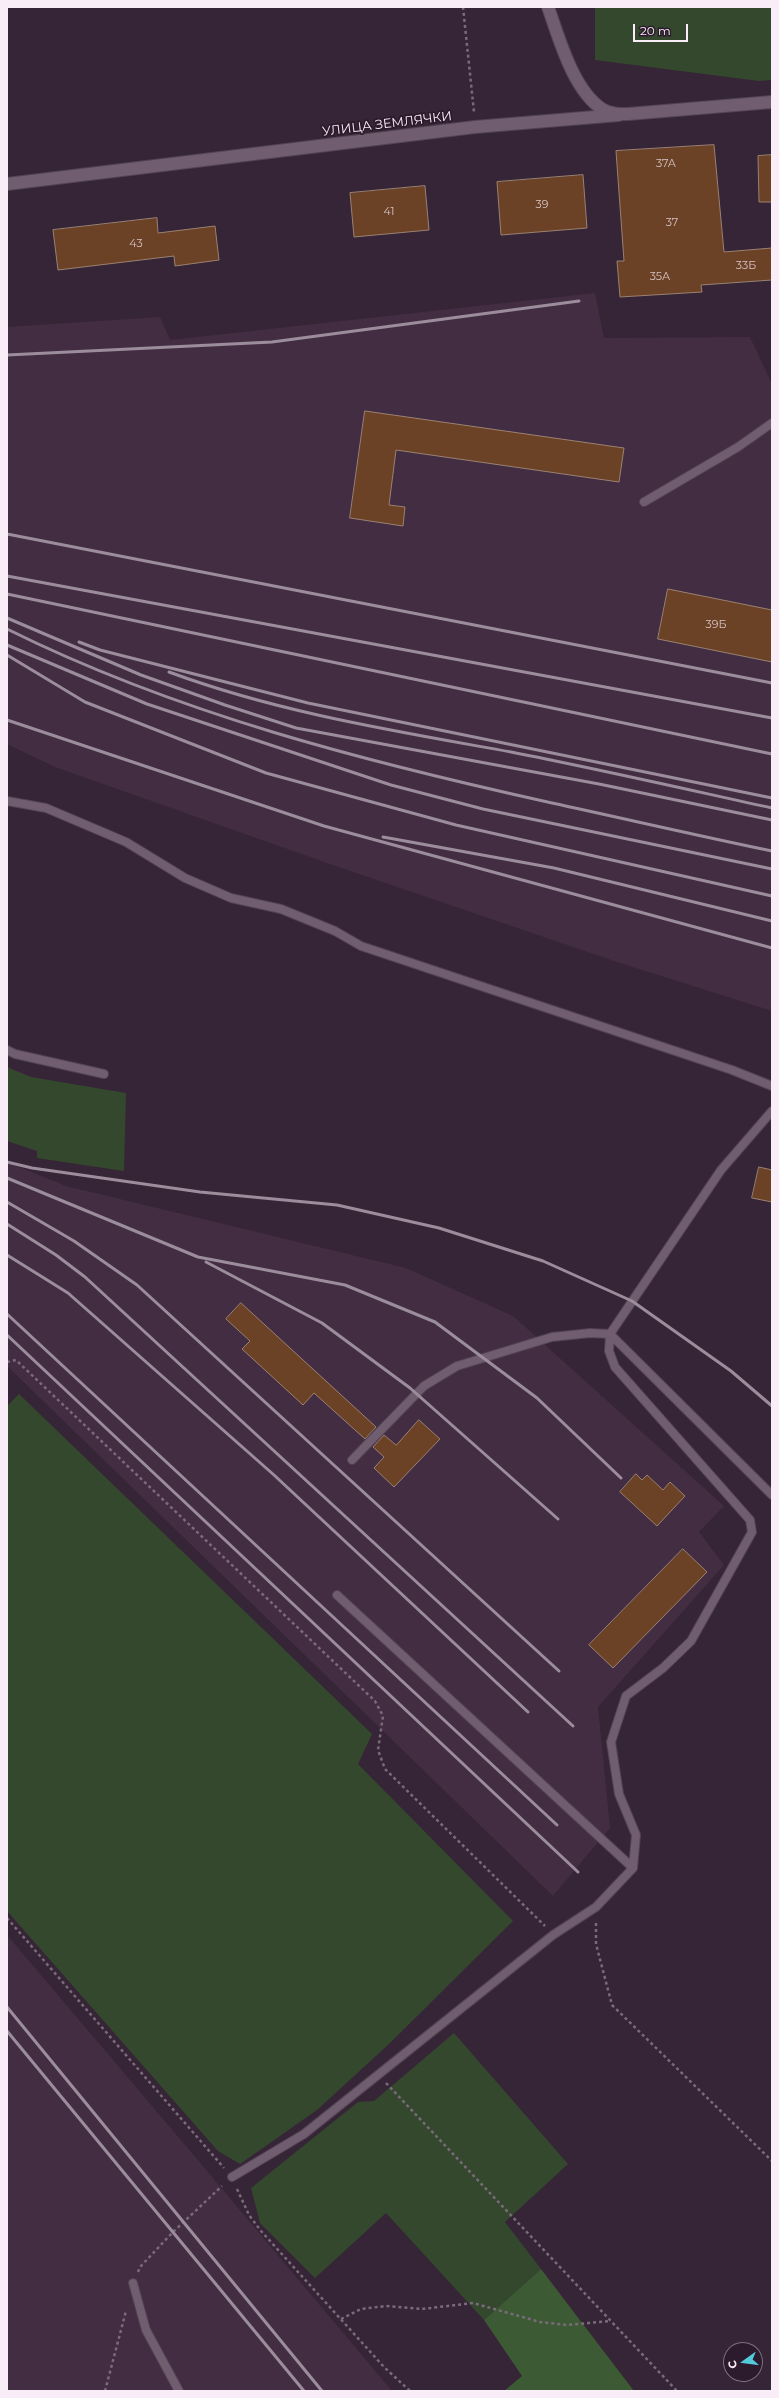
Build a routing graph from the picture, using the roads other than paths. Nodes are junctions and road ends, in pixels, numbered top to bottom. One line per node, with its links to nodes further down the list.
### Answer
1 (548, 7): 3 (street)
2 (772, 102): 3 (street, УЛИЦА ЗЕМЛЯЧКИ)
3 (628, 114): 4 (street, УЛИЦА ЗЕМЛЯЧКИ)
4 (7, 184)
5 (772, 423): 6 (lane)
6 (644, 502)
7 (7, 801): 10 (lane)
8 (7, 1050): 9 (lane)
9 (104, 1074)
10 (772, 1086)
11 (772, 1111): 12 (lane)
12 (610, 1334): 13 (lane); 14 (lane); 16 (lane)
13 (352, 1460)
14 (772, 1495)
15 (337, 1595): 16 (lane)
16 (633, 1868): 17 (lane)
17 (232, 2178)
18 (134, 2284): 19 (lane)
19 (179, 2391)

